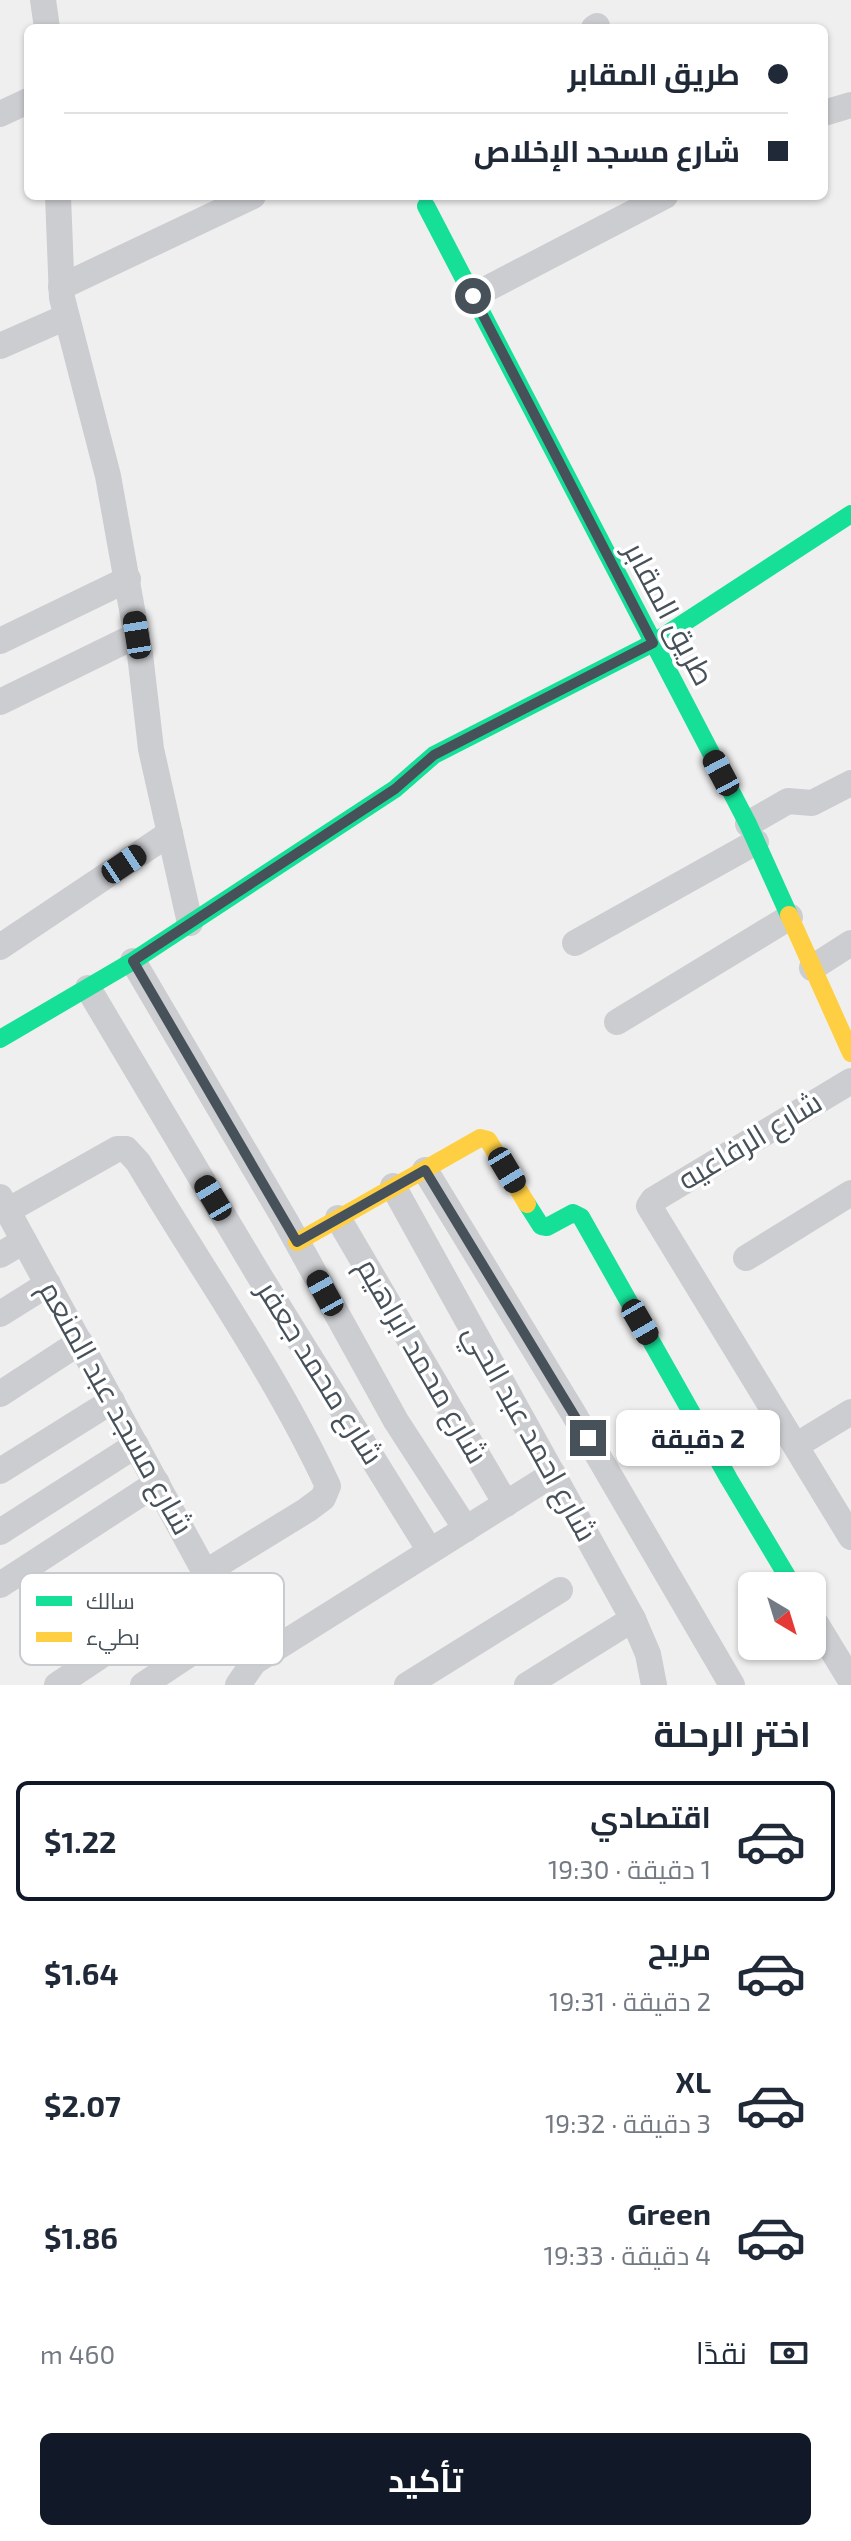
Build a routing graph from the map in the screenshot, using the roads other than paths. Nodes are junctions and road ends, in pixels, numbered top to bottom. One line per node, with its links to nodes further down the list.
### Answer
1 (43, 0): 2 (street)
2 (46, 24)
3 (24, 103): 6 (street)
4 (851, 105): 5 (street)
5 (828, 111)
6 (0, 114)
7 (58, 200): 11 (street)
8 (245, 200): 11 (street)
9 (657, 200): 12 (street)
10 (426, 206): 12 (street, طريق المقابر)
11 (61, 287): 13 (street)
12 (473, 296): 19 (street, طريق المقابر)
13 (66, 317): 14 (street); 16 (street)
14 (0, 346)
15 (851, 514): 19 (street)
16 (128, 579): 17 (street); 18 (street)
17 (137, 635): 20 (street); 22 (street)
18 (0, 641)
19 (653, 643): 23 (street, طريق المقابر); 25 (street)
20 (0, 702)
21 (851, 783): 23 (street)
22 (170, 833): 25 (street); 28 (street)
23 (752, 833): 24 (street, طريق المقابر); 26 (street)
24 (790, 917): 30 (street, طريق المقابر); 32 (street)
25 (190, 923): 29 (street)
26 (575, 943)
27 (851, 943): 30 (street)
28 (0, 947)
29 (133, 961): 31 (street); 42 (street)
30 (812, 968): 34 (street, طريق المقابر)
31 (88, 988): 33 (street); 60 (street, شارع محمد جعفر)
32 (617, 1022)
33 (0, 1039)
34 (848, 1040)
35 (851, 1081): 52 (street, شارع الرفاعيه)
36 (425, 1170): 37 (street); 61 (street); 79 (street)
37 (393, 1186): 40 (street); 54 (street, شارع احمد عبد الحي)
38 (851, 1193): 44 (street)
39 (4, 1204): 41 (street, شارع مسجد عبد المنعم); 63 (street)
40 (338, 1218): 42 (street); 56 (street, شارع محمد ابراهيم)
41 (24, 1241): 43 (street); 45 (street, شارع مسجد عبد المنعم)
42 (297, 1242): 57 (street)
43 (0, 1255)
44 (746, 1258)
45 (48, 1284): 46 (street); 47 (street, شارع مسجد عبد المنعم)
46 (0, 1314)
47 (80, 1342): 48 (street); 49 (street, شارع مسجد عبد المنعم)
48 (0, 1394)
49 (112, 1401): 51 (street, شارع مسجد عبد المنعم); 53 (street)
50 (851, 1412): 52 (street)
51 (136, 1445): 55 (street, شارع مسجد عبد المنعم); 58 (street)
52 (797, 1445): 59 (street)
53 (0, 1471)
54 (553, 1474): 56 (street); 66 (street, شارع احمد عبد الحي)
55 (157, 1483): 62 (street, شارع مسجد عبد المنعم); 64 (street)
56 (506, 1504): 57 (street)
57 (466, 1529): 60 (street)
58 (0, 1532)
59 (851, 1537)
60 (430, 1551): 68 (street)
61 (785, 1572)
62 (207, 1573)
63 (215, 1573)
64 (0, 1585)
65 (560, 1590): 76 (street)
66 (633, 1619): 77 (street); 78 (street, شارع احمد عبد الحي)
67 (826, 1640): 72 (street)
68 (284, 1643)
69 (85, 1665): 73 (street)
70 (173, 1665): 74 (street)
71 (252, 1665): 75 (street)
72 (851, 1681)
73 (57, 1685)
74 (143, 1685)
75 (238, 1685)
76 (407, 1685)
77 (527, 1685)
78 (654, 1685)
79 (732, 1685)

